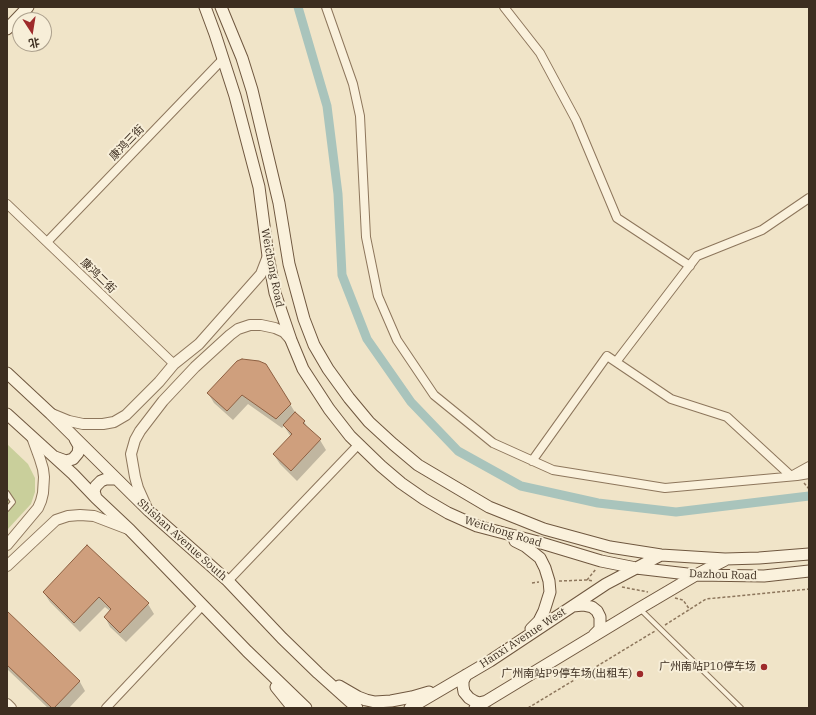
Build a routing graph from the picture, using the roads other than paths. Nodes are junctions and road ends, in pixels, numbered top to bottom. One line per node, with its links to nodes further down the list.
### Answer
1 (28, 7): 6 (main road)
2 (205, 7): 7 (main road, Weichong Road)
3 (221, 7): 37 (main road, Weichong Road)
4 (326, 7): 27 (street)
5 (504, 7): 12 (street)
6 (7, 29)
7 (223, 59): 10 (street, 康鸿三街); 11 (main road, Weichong Road)
8 (809, 198): 12 (street)
9 (7, 204): 10 (street, 康鸿二街)
10 (47, 242): 16 (street, 康鸿二街)
11 (268, 256): 13 (main road, Weichong Road); 14 (street)
12 (690, 266): 15 (street)
13 (291, 340): 17 (street); 25 (main road, Weichong Road)
14 (199, 344): 16 (street); 17 (street)
15 (616, 362): 27 (street); 30 (street)
16 (174, 364): 19 (street)
17 (195, 367): 20 (street)
18 (7, 373): 22 (main road, Shishan Avenue South)
19 (159, 382): 20 (street); 22 (street)
20 (163, 401): 35 (street)
21 (7, 414): 23 (main road)
22 (51, 414): 24 (main road, Shishan Avenue South)
23 (32, 437): 26 (main road); 39 (street)
24 (74, 438): 26 (main road); 31 (main road, Shishan Avenue South)
25 (358, 445): 36 (main road, Weichong Road); 50 (street)
26 (54, 457): 33 (main road)
27 (532, 460): 30 (street)
28 (809, 466): 30 (street)
29 (809, 474): 30 (street)
30 (791, 476)
31 (116, 479): 33 (main road); 35 (main road, Shishan Avenue South)
32 (7, 493): 34 (lane)
33 (96, 498): 38 (main road)
34 (7, 509)
35 (149, 511): 50 (main road, Shishan Avenue South)
36 (477, 526): 40 (main road, Weichong Road); 56 (main road)
37 (544, 528): 40 (main road); 44 (main road, Weichong Road)
38 (130, 530): 42 (street); 51 (main road)
39 (14, 535): 41 (street); 42 (street)
40 (538, 542): 47 (main road, Weichong Road)
41 (7, 545)
42 (22, 551): 46 (street)
43 (809, 554): 45 (main road, Dazhou Road)
44 (661, 555): 45 (main road, Dazhou Road); 47 (main road, Hanxi Avenue West)
45 (725, 559): 49 (main road)
46 (7, 566)
47 (636, 568): 49 (main road, Dazhou Road); 52 (main road, Hanxi Avenue West)
48 (809, 571): 49 (main road, Dazhou Road)
49 (696, 576): 53 (main road)
50 (228, 581): 57 (main road, Shishan Avenue South)
51 (203, 605): 55 (main road); 63 (street)
52 (573, 606): 54 (main road); 56 (main road, Hanxi Avenue West)
53 (640, 608): 54 (main road); 69 (lane)
54 (593, 637): 61 (main road)
55 (247, 651): 64 (main road); 65 (main road)
56 (490, 661): 58 (main road, Hanxi Avenue West)
57 (318, 673): 59 (main road); 66 (main road, Shishan Avenue South)
58 (466, 674): 59 (main road, Hanxi Avenue West); 61 (main road)
59 (454, 682): 67 (main road, Hanxi Avenue West)
60 (7, 704): 62 (street)
61 (488, 704): 68 (main road)
62 (11, 708)
63 (106, 708)
64 (293, 708)
65 (306, 708)
66 (357, 708)
67 (410, 708)
68 (475, 708)
69 (741, 708)

